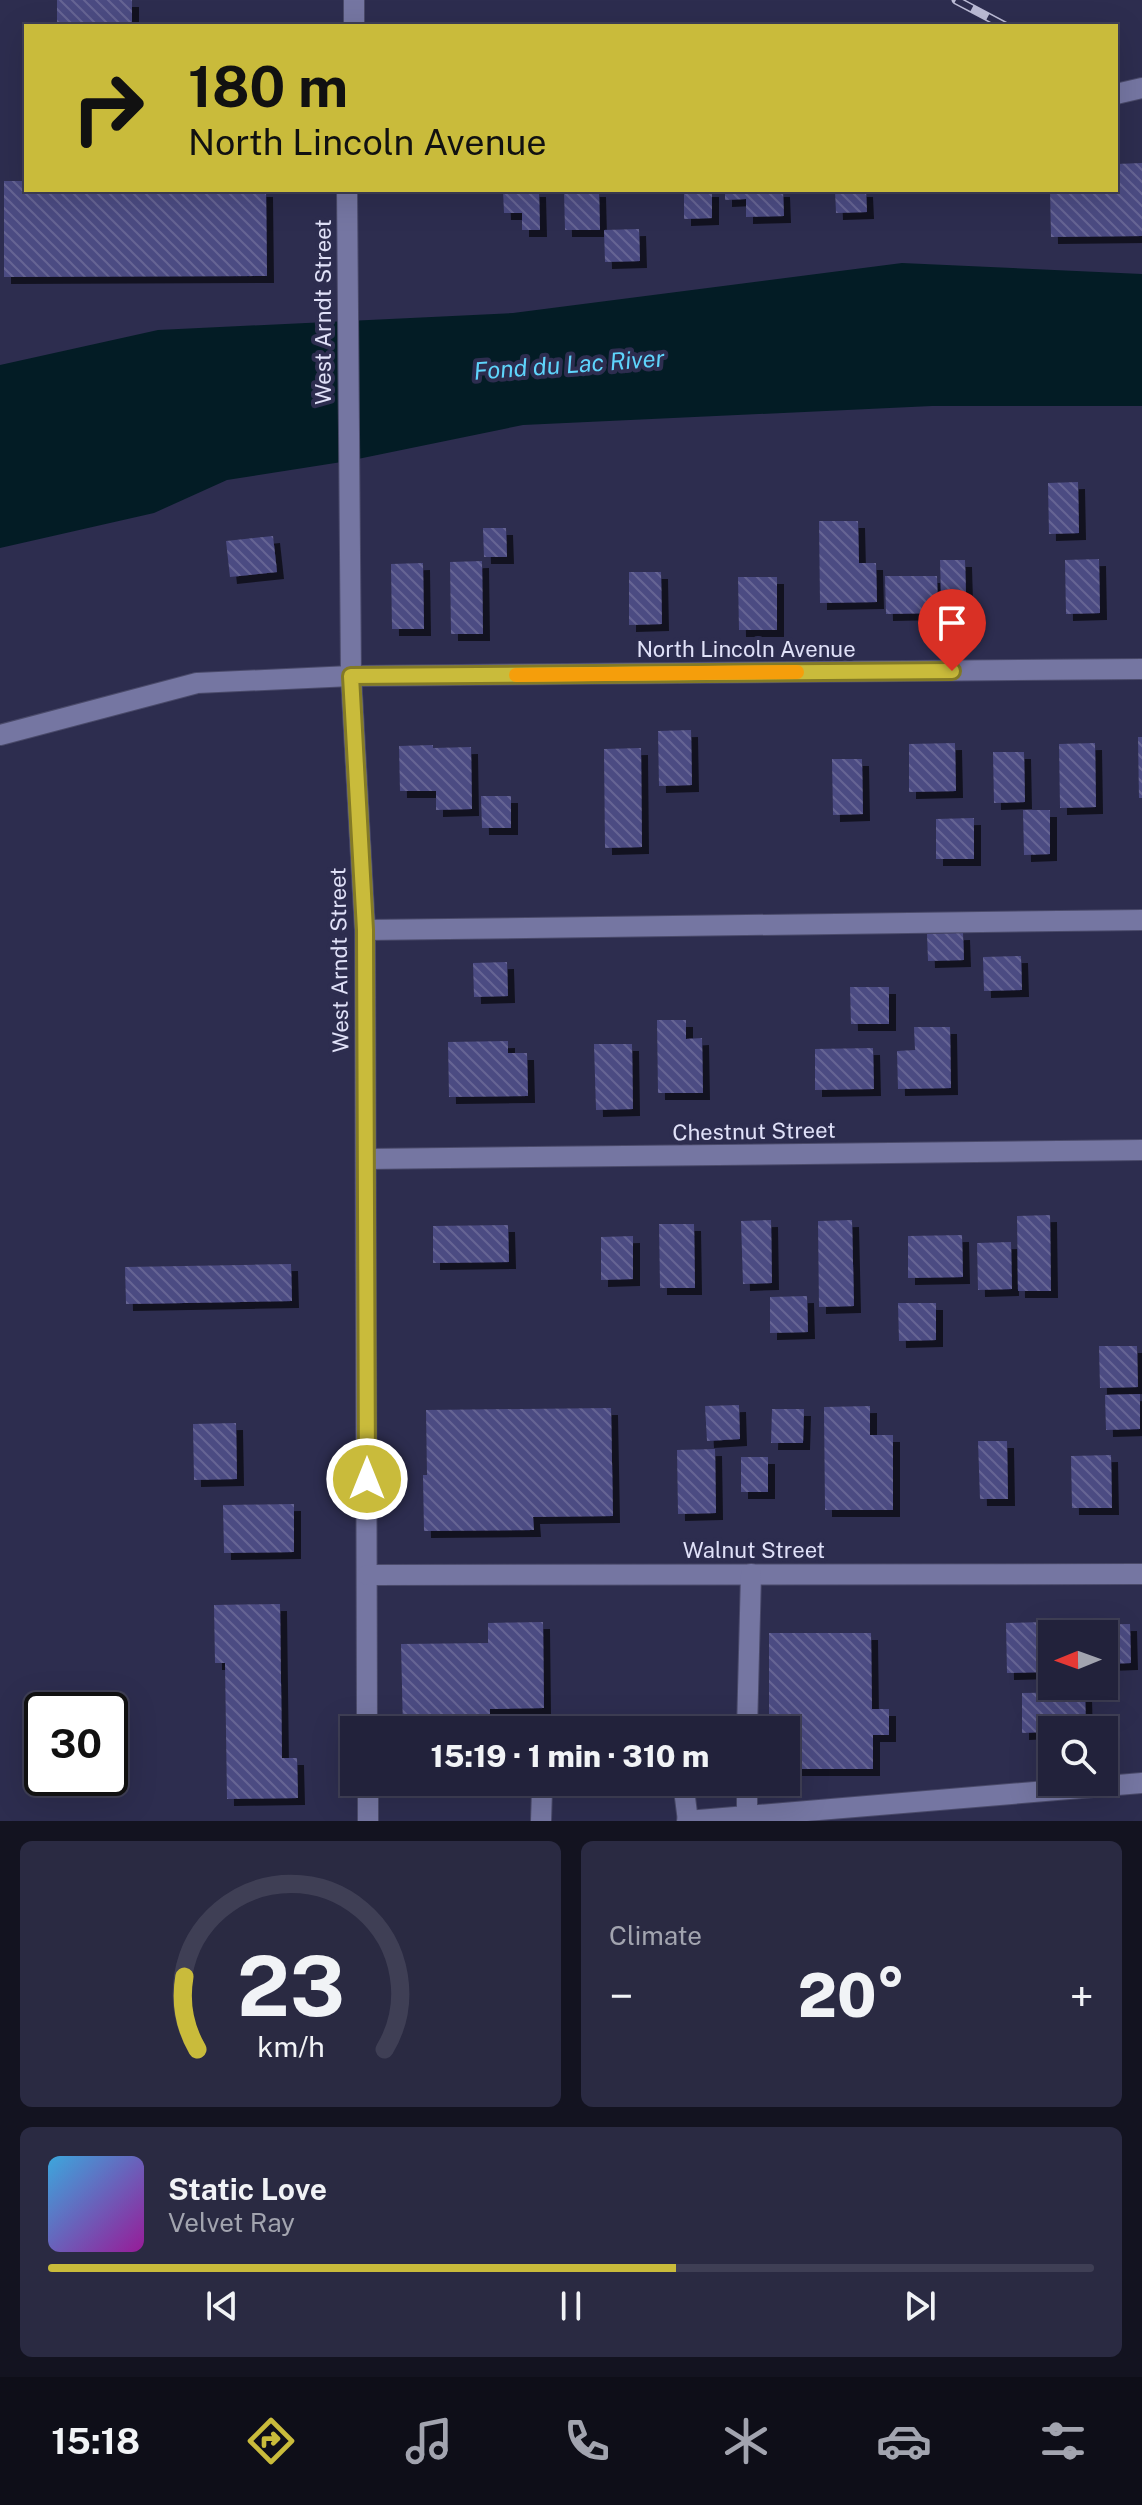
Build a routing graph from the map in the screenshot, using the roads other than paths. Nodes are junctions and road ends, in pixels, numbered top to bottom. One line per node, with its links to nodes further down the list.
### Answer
1 (354, 0): 2 (street)
2 (354, 24)
3 (1142, 88): 4 (street)
4 (1118, 94)
5 (346, 197): 7 (street, West Arndt Street)
6 (1142, 669): 7 (street, North Lincoln Avenue)
7 (351, 676): 8 (street, North Lincoln Avenue); 10 (street, West Arndt Street)
8 (0, 735)
9 (1142, 920): 10 (street)
10 (365, 930): 12 (street, West Arndt Street)
11 (1142, 1150): 12 (street, Chestnut Street)
12 (366, 1159): 15 (street, West Arndt Street)
13 (751, 1574): 14 (street, Walnut Street); 15 (street, Walnut Street); 17 (street)
14 (1142, 1574)
15 (367, 1575): 16 (street, West Arndt Street)
16 (367, 1716)
17 (747, 1716)
18 (1142, 1783): 23 (street)
19 (368, 1796): 24 (street)
20 (542, 1796): 25 (street)
21 (685, 1796): 26 (street)
22 (747, 1796): 23 (street)
23 (747, 1818): 26 (street)
24 (368, 1821)
25 (541, 1821)
26 (688, 1821)

